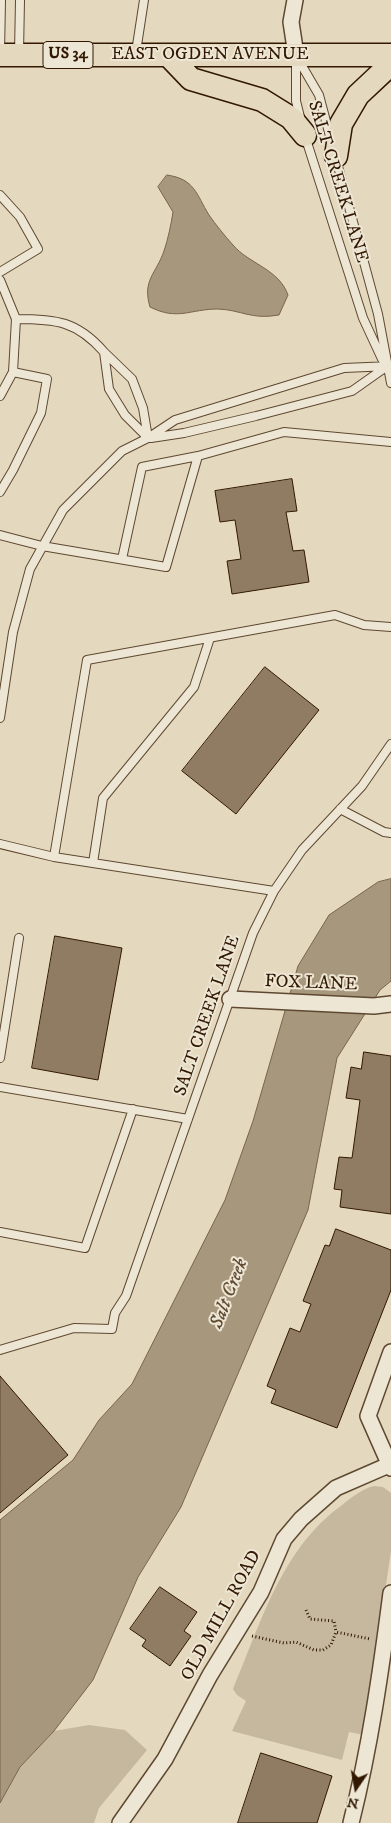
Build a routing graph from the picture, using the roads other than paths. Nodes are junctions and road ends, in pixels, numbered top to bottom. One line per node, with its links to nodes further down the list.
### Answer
1 (1, 0): 6 (lane)
2 (20, 0): 6 (lane)
3 (144, 0): 5 (lane)
4 (295, 0): 8 (street)
5 (136, 54): 6 (main road, EAST OGDEN AVENUE / US 34); 7 (main road, EAST OGDEN AVENUE / US 34)
6 (7, 55)
7 (168, 55): 8 (main road, EAST OGDEN AVENUE / US 34); 11 (main road)
8 (296, 55): 9 (main road, EAST OGDEN AVENUE / US 34); 11 (lane, SALT CREEK LANE); 12 (lane, SALT CREEK LANE)
9 (391, 56)
10 (391, 64): 12 (main road)
11 (305, 135): 18 (lane, SALT CREEK LANE)
12 (336, 156): 18 (lane, SALT CREEK LANE)
13 (0, 195): 14 (lane)
14 (0, 272)
15 (0, 280): 16 (lane)
16 (16, 319): 17 (lane); 19 (lane)
17 (104, 352): 22 (lane); 22 (lane)
18 (389, 367): 20 (lane, SALT CREEK LANE); 22 (lane); 22 (lane)
19 (12, 372): 21 (lane); 25 (lane)
20 (391, 383)
21 (0, 396)
22 (148, 438): 27 (lane)
23 (391, 442): 24 (lane)
24 (198, 456): 28 (lane); 28 (lane)
25 (0, 492)
26 (0, 535): 27 (lane)
27 (42, 546): 28 (lane); 31 (lane)
28 (122, 559)
29 (391, 627): 30 (lane)
30 (210, 638): 36 (lane); 37 (lane)
31 (0, 718)
32 (391, 744): 33 (lane, SALT CREEK LANE)
33 (340, 809): 34 (lane); 38 (lane, SALT CREEK LANE)
34 (391, 833)
35 (0, 844): 36 (lane)
36 (54, 857): 37 (lane)
37 (93, 863): 38 (lane)
38 (274, 892): 40 (lane, SALT CREEK LANE)
39 (19, 938): 42 (lane)
40 (230, 1000): 41 (street, FOX LANE); 45 (lane, SALT CREEK LANE)
41 (391, 1004)
42 (0, 1058)
43 (0, 1087): 44 (lane)
44 (133, 1109): 45 (lane); 46 (lane)
45 (188, 1118): 47 (lane, SALT CREEK LANE)
46 (0, 1232)
47 (0, 1350)
48 (391, 1352): 49 (street)
49 (390, 1465): 51 (street, OLD MILL ROAD)
50 (391, 1593): 52 (street)
51 (120, 1823)
52 (351, 1823)

